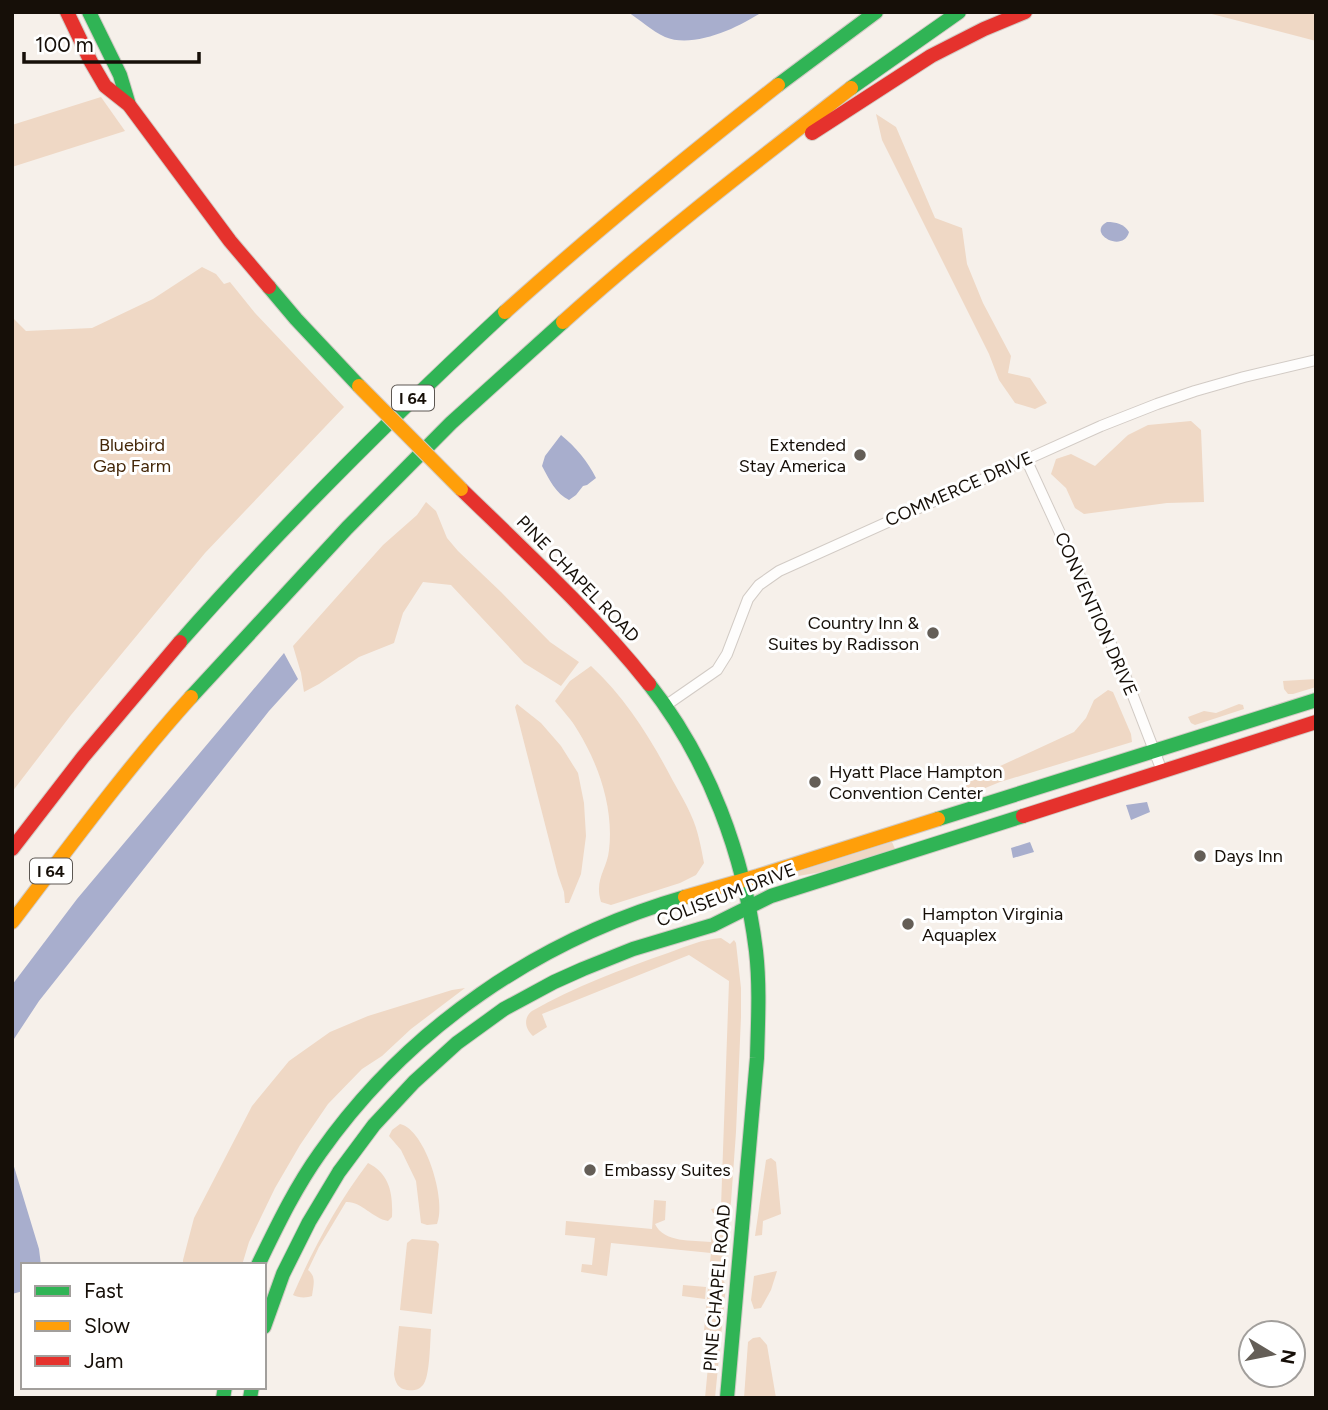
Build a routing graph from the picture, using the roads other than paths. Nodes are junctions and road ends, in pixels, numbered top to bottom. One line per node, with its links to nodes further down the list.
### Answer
1 (66, 12): 6 (main road, PINE CHAPEL ROAD)
2 (89, 12): 6 (main road, PINE CHAPEL ROAD)
3 (876, 12): 16 (main road, I 64)
4 (959, 12): 7 (main road, I 64)
5 (1025, 12): 7 (main road)
6 (129, 105): 11 (main road, PINE CHAPEL ROAD, bridge)
7 (721, 188): 15 (main road, I 64)
8 (1316, 359): 9 (street, COMMERCE DRIVE)
9 (1026, 459): 11 (street, COMMERCE DRIVE); 13 (street, CONVENTION DRIVE)
10 (1316, 700): 13 (main road, COLISEUM DRIVE)
11 (664, 706): 17 (main road, PINE CHAPEL ROAD)
12 (1316, 722): 14 (main road, COLISEUM DRIVE)
13 (1154, 750): 14 (street, CONVENTION DRIVE); 17 (main road, COLISEUM DRIVE)
14 (1162, 771): 18 (main road, COLISEUM DRIVE)
15 (90, 820): 19 (main road, I 64); 20 (main road)
16 (12, 849)
17 (742, 881): 18 (main road, PINE CHAPEL ROAD); 21 (main road, COLISEUM DRIVE)
18 (748, 907): 22 (main road, COLISEUM DRIVE); 23 (main road, PINE CHAPEL ROAD)
19 (12, 922)
20 (12, 941)
21 (259, 1263)
22 (266, 1321)
23 (727, 1398)

